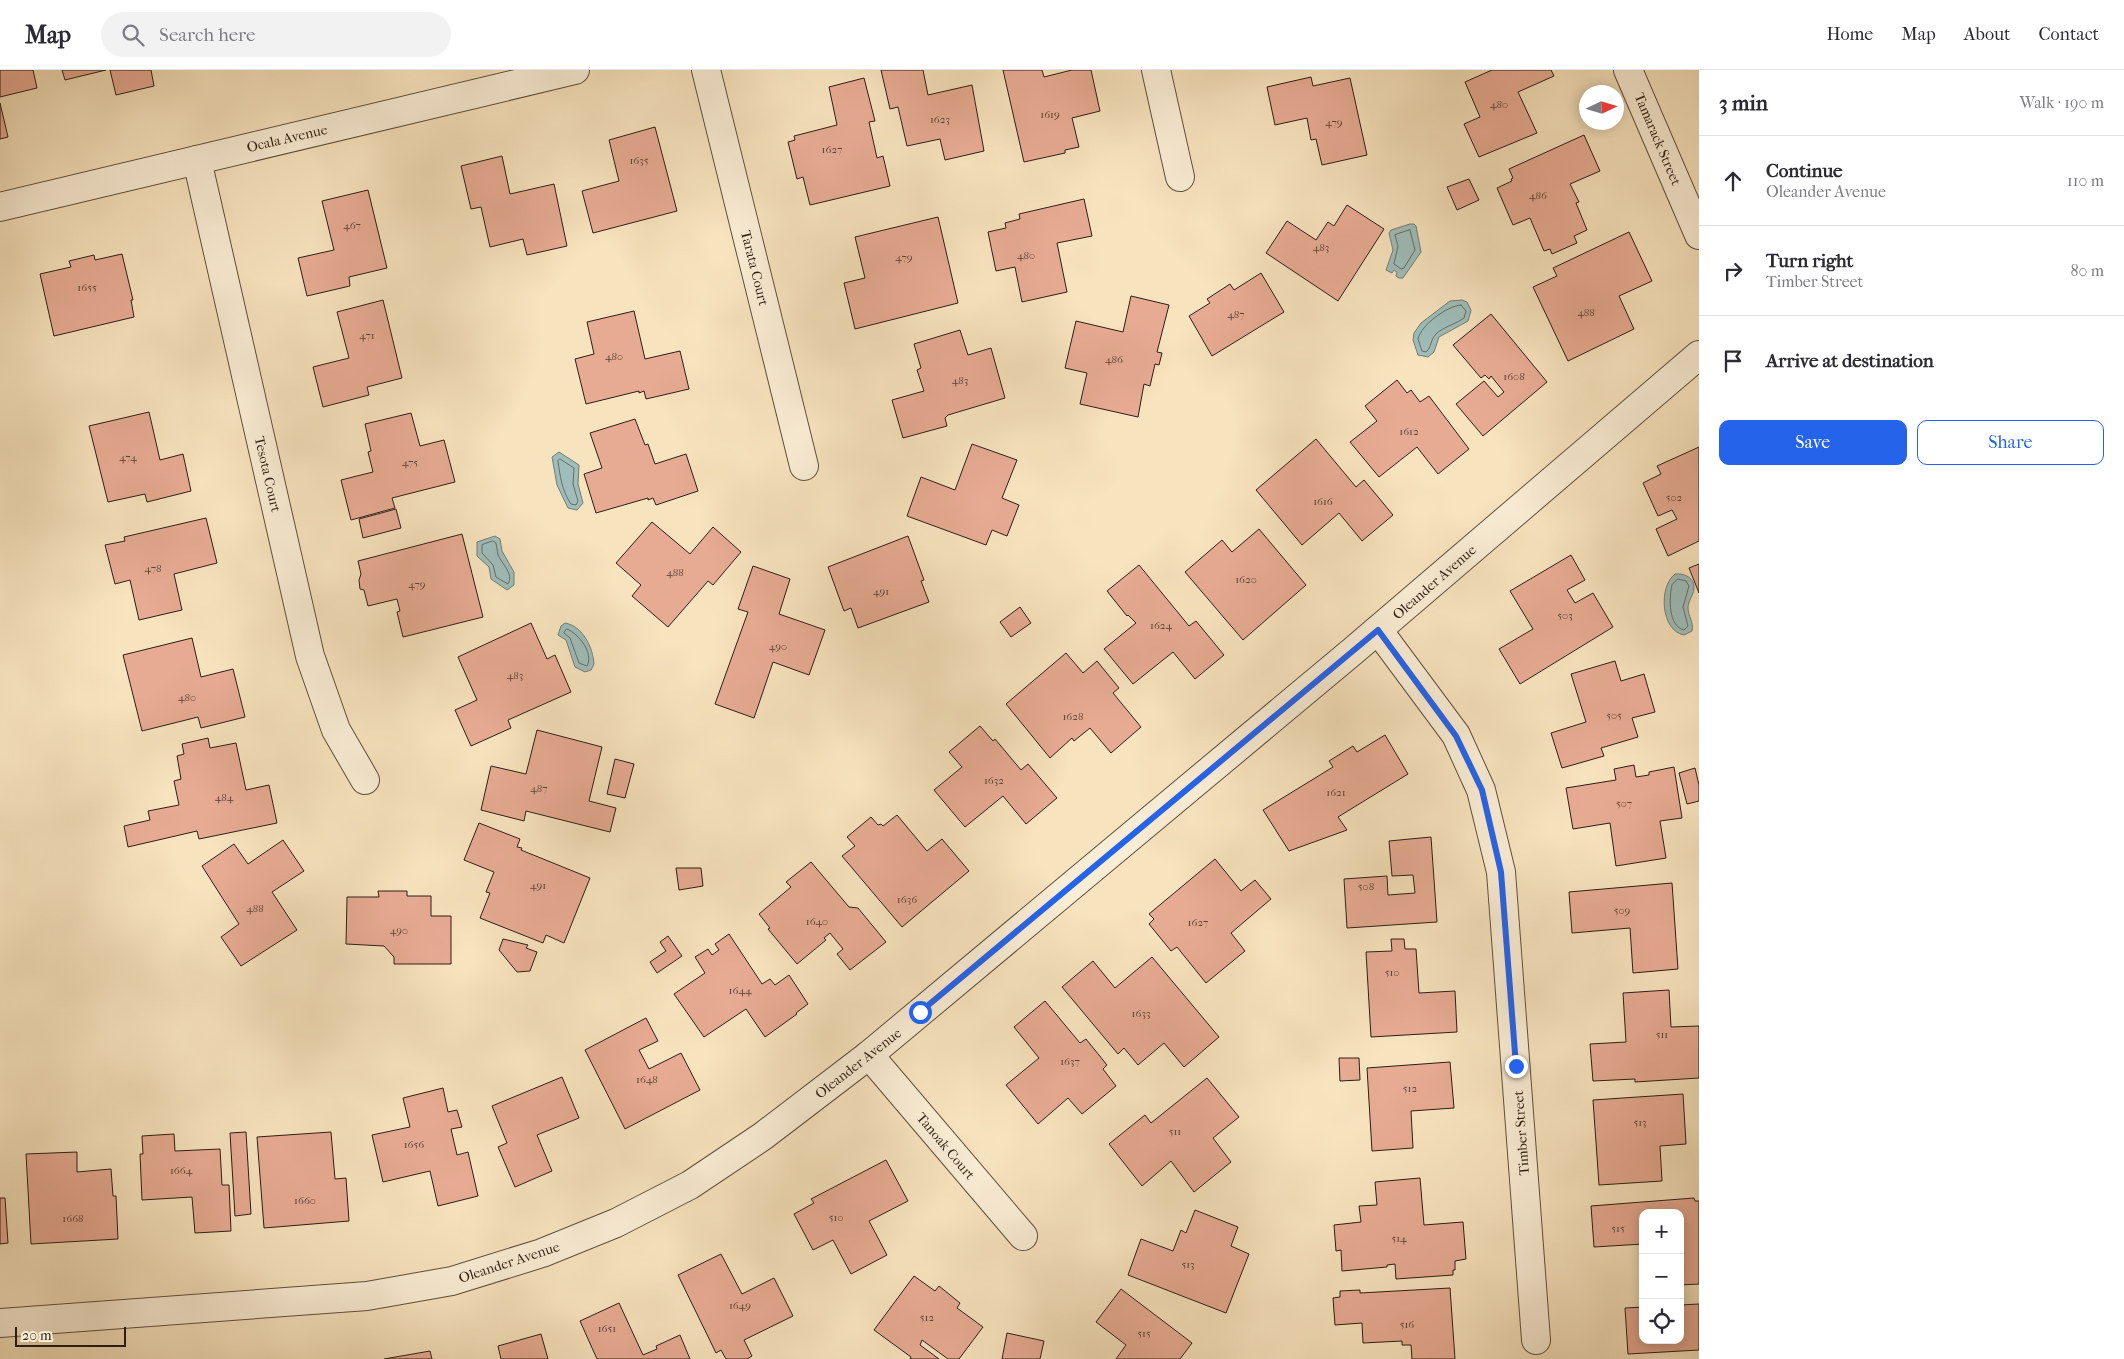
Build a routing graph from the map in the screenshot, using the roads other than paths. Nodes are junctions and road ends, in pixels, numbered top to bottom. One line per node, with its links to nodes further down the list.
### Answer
1 (575, 70): 5 (street, Ocala Avenue)
2 (706, 70): 10 (street, Tarata Court)
3 (1156, 70): 6 (street)
4 (1628, 70): 8 (street, Tamarack Street)
5 (197, 160): 7 (street, Ocala Avenue); 12 (street, Tesota Court)
6 (1180, 178)
7 (0, 207)
8 (1699, 235)
9 (1699, 355): 11 (street, Oleander Avenue)
10 (804, 466)
11 (1378, 630): 13 (street, Oleander Avenue); 16 (street, Timber Street)
12 (365, 780)
13 (869, 1055): 14 (street, Tanoak Court); 15 (street, Oleander Avenue)
14 (1023, 1236)
15 (0, 1323)
16 (1536, 1340)

